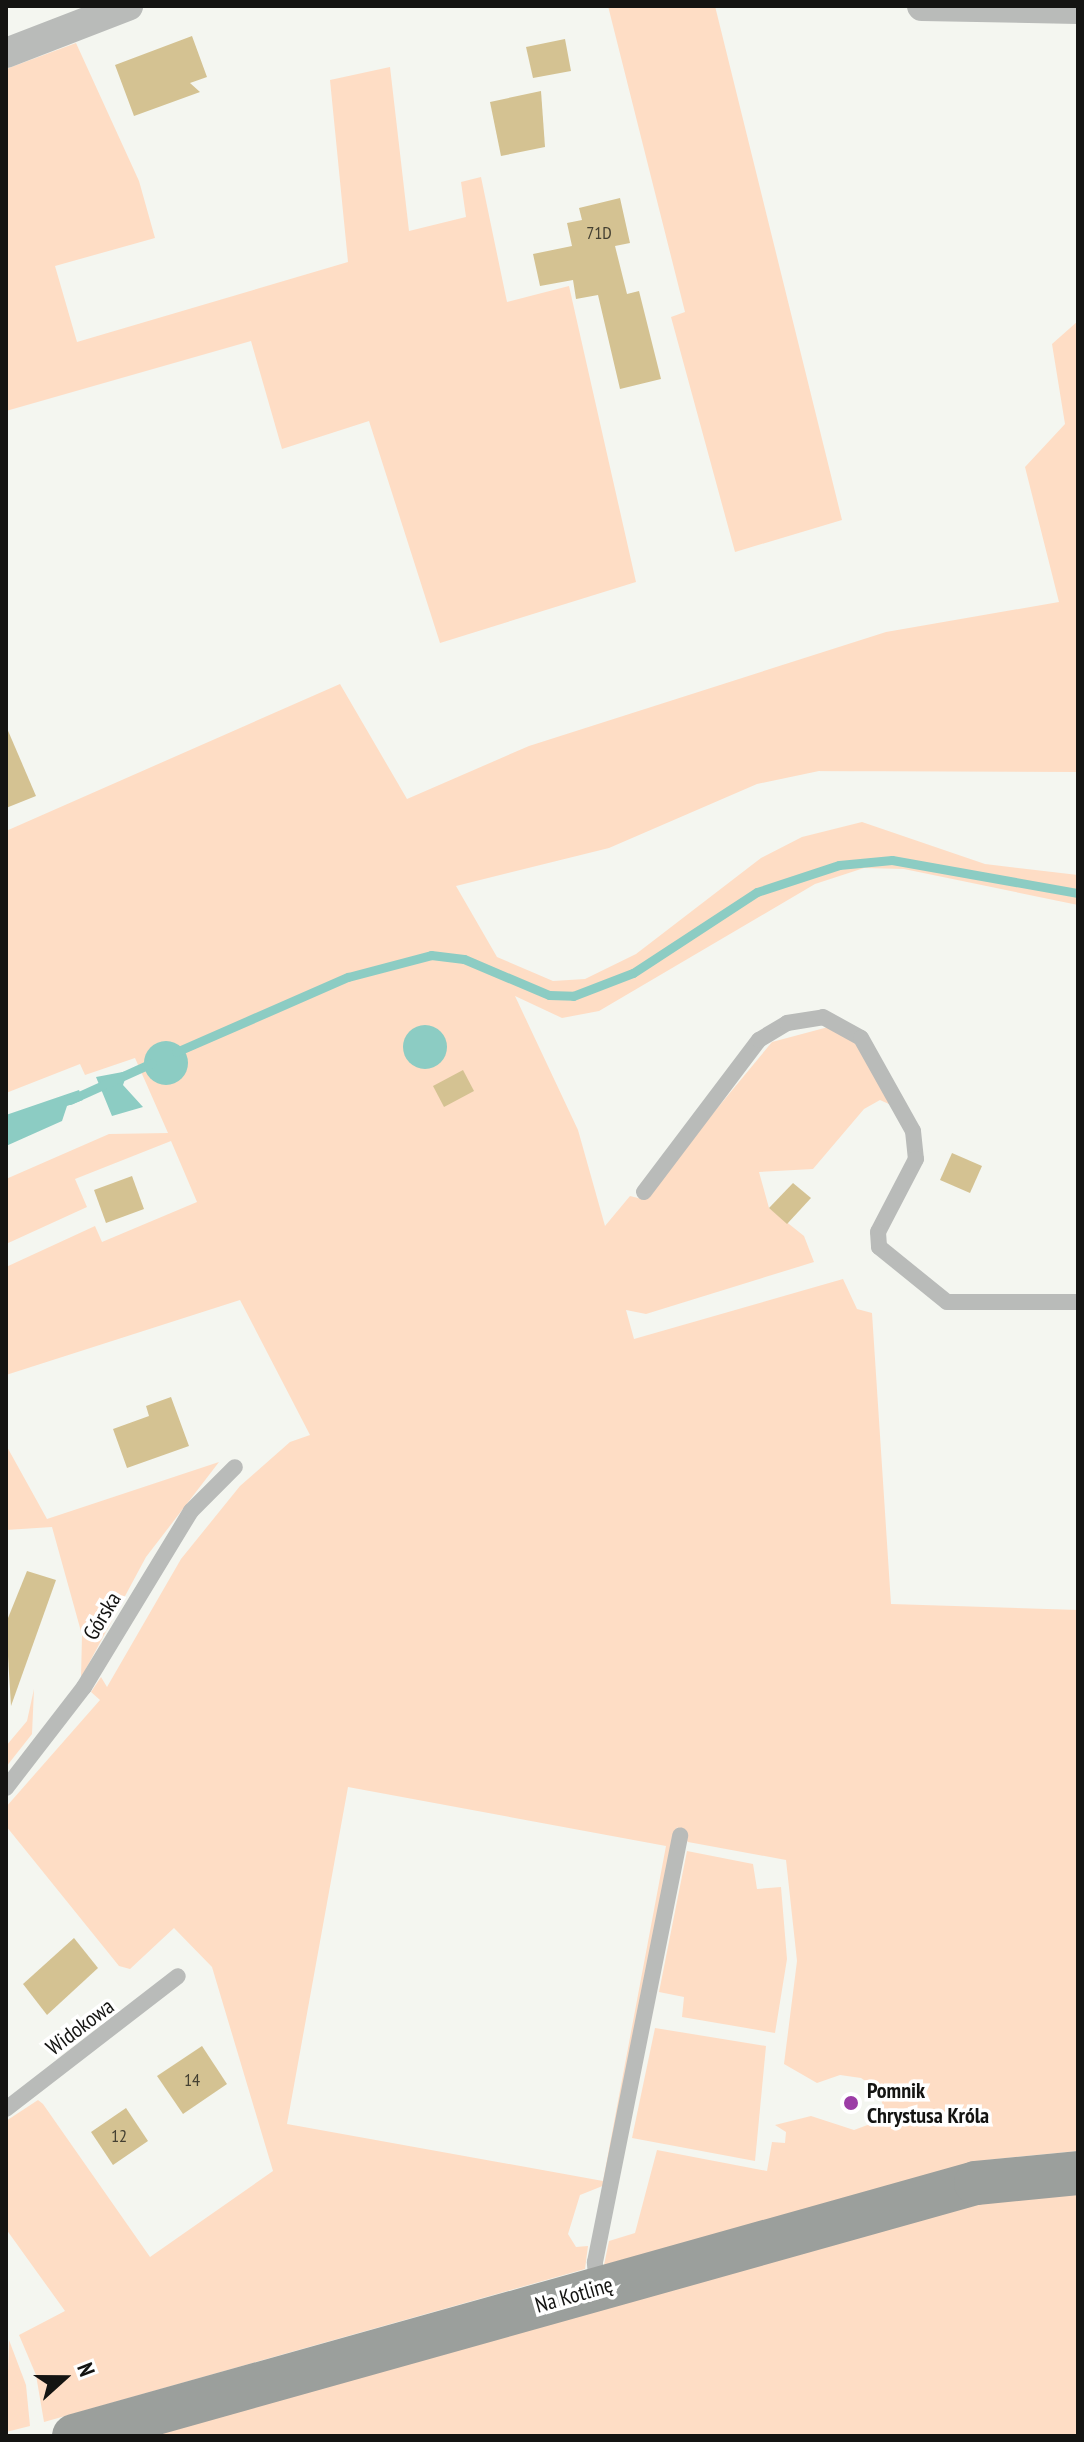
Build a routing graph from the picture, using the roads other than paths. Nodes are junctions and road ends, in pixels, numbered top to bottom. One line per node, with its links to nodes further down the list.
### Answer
1 (128, 6): 4 (street)
2 (922, 6): 3 (street)
3 (1078, 9)
4 (6, 53)
5 (644, 1192): 6 (lane)
6 (1078, 1302)
7 (235, 1467): 8 (lane, Górska)
8 (6, 1788)
9 (680, 1835): 13 (lane)
10 (178, 1976): 11 (lane, Widokowa)
11 (6, 2109)
12 (1078, 2173): 13 (street, Na Kotlinę)
13 (598, 2288): 14 (street, Na Kotlinę)
14 (74, 2436)

